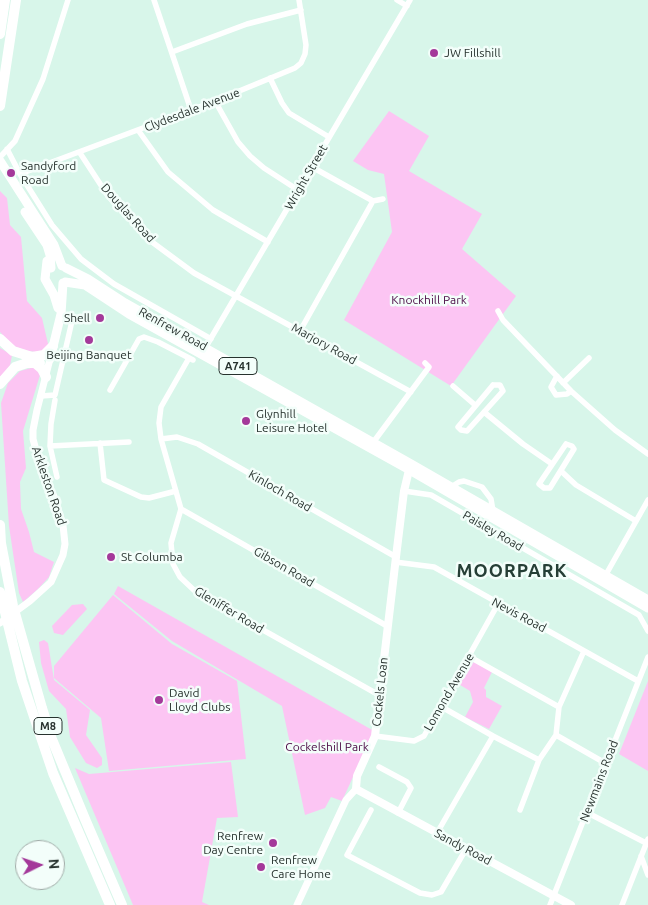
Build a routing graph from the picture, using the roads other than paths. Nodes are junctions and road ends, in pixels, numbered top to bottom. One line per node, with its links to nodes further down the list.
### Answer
1 (5, 0): 9 (highway)
2 (16, 0): 13 (highway)
3 (68, 0): 17 (street)
4 (154, 0): 10 (street)
5 (299, 0): 8 (street, Clydesdale Avenue)
6 (397, 0): 7 (street)
7 (408, 3): 16 (street, Wright Street)
8 (300, 10): 10 (street); 11 (street, Clydesdale Avenue)
9 (0, 34)
10 (172, 52): 14 (street)
11 (270, 78): 12 (street, Clydesdale Avenue); 16 (street)
12 (215, 101): 14 (street, Clydesdale Avenue); 23 (street)
13 (0, 106)
14 (190, 110): 15 (street, Clydesdale Avenue)
15 (138, 130): 18 (street, Clydesdale Avenue); 28 (street)
16 (329, 137): 20 (street, Wright Street)
17 (7, 149): 19 (street); 22 (street, Renfrew Road)
18 (80, 152): 22 (street, Clydesdale Avenue); 33 (street, Douglas Road)
19 (0, 159): 21 (main road)
20 (312, 167): 23 (street, Wright Street); 25 (street)
21 (3, 171): 26 (main road); 27 (main road)
22 (20, 174): 26 (street, Renfrew Road)
23 (298, 190): 28 (street, Wright Street)
24 (383, 199): 25 (street)
25 (372, 201): 38 (street)
26 (31, 202): 29 (main road); 40 (street, Renfrew Road)
27 (37, 231): 30 (main road); 34 (main road)
28 (268, 242): 33 (street, Wright Street)
29 (64, 267): 30 (main road); 32 (main road); 42 (main road, Renfrew Road / A741)
30 (51, 268): 31 (main road)
31 (52, 282): 32 (main road); 34 (main road, Arkleston Road)
32 (64, 282): 37 (main road, Arkleston Road); 42 (main road, Renfrew Road / A741)
33 (237, 296): 38 (street, Marjory Road); 40 (street, Wright Street)
34 (58, 308): 37 (main road, Arkleston Road)
35 (498, 311): 47 (street)
36 (72, 321): 55 (street)
37 (58, 324): 41 (main road, Arkleston Road)
38 (300, 331): 54 (street, Marjory Road)
39 (0, 339): 41 (highway)
40 (211, 339): 42 (street, Wright Street)
41 (53, 346): 44 (main road, Arkleston Road)
42 (204, 351): 62 (main road, Renfrew Road / A741)
43 (589, 358): 49 (street)
44 (50, 359): 45 (highway); 48 (street, Arkleston Road)
45 (35, 363): 48 (highway); 50 (highway)
46 (425, 364): 54 (street)
47 (557, 376): 49 (street); 53 (street)
48 (46, 377): 55 (street, Arkleston Road)
49 (563, 383): 53 (street)
50 (0, 384)
51 (453, 386): 57 (street)
52 (110, 390): 59 (street)
53 (571, 391): 64 (street)
54 (411, 392): 62 (street)
55 (41, 396): 84 (street, Arkleston Road)
56 (55, 400): 63 (street)
57 (475, 405): 58 (street); 58 (street); 58 (street)
58 (484, 412): 65 (street)
59 (160, 440): 70 (street); 78 (street, Kinloch Road)
60 (129, 442): 61 (street)
61 (100, 443): 63 (street); 70 (street)
62 (371, 445): 66 (main road, Renfrew Road / A741)
63 (50, 446): 68 (street)
64 (648, 454)
65 (552, 464): 67 (street); 67 (street); 67 (street)
66 (409, 467): 69 (main road, Paisley Road / A741); 71 (main road, Cockels Loan); 79 (main road, Paisley Road / A741)
67 (561, 470): 75 (street)
68 (58, 476)
69 (451, 487): 74 (main road, Paisley Road / A741); 74 (street)
70 (176, 491): 73 (street)
71 (404, 492): 78 (main road, Cockels Loan); 86 (street, Paisley Road)
72 (648, 500): 75 (street)
73 (181, 509): 85 (street, Gibson Road); 91 (street, Gleniffer Road)
74 (493, 511): 79 (main road, Paisley Road / A741)
75 (636, 520): 79 (street)
76 (0, 525): 77 (highway)
77 (1, 543): 112 (highway, M8)
78 (395, 559): 82 (street, Nevis Road); 85 (main road, Cockels Loan)
79 (603, 579): 81 (main road, Paisley Road / A741); 83 (main road, Paisley Road / A741)
80 (0, 592): 111 (highway, M8)
81 (648, 600)
82 (498, 604): 87 (street, Nevis Road); 88 (street, Lomond Avenue)
83 (648, 608)
84 (0, 623)
85 (387, 626): 91 (main road, Cockels Loan)
86 (648, 631)
87 (584, 651): 90 (street, Nevis Road); 93 (street)
88 (470, 657): 92 (street, Lomond Avenue); 93 (street)
89 (648, 657): 90 (street, Newmains Road)
90 (638, 681): 98 (street, Newmains Road)
91 (378, 695): 95 (main road, Cockels Loan)
92 (440, 706): 95 (street, Lomond Avenue); 96 (street)
93 (559, 707): 94 (street)
94 (556, 735): 97 (street); 98 (street)
95 (375, 736): 100 (main road, Cockels Loan)
96 (493, 736): 97 (street); 105 (street)
97 (539, 760): 102 (street)
98 (605, 763): 103 (street, Newmains Road)
99 (378, 767): 104 (street)
100 (356, 789): 104 (main road, Sandy Road); 113 (street, Cockels Loan)
101 (371, 810): 107 (street)
102 (520, 810)
103 (586, 812): 106 (street); 110 (street, Newmains Road)
104 (398, 813): 105 (main road, Sandy Road)
105 (437, 833): 107 (main road, Sandy Road)
106 (647, 841): 108 (street)
107 (466, 848): 110 (main road, Sandy Road)
108 (642, 856): 109 (street); 116 (street)
109 (648, 874)
110 (554, 896): 114 (street, Newmains Road); 115 (main road, Sandy Road)
111 (110, 905)
112 (122, 905)
113 (297, 905)
114 (550, 905)
115 (571, 905)
116 (622, 905)

